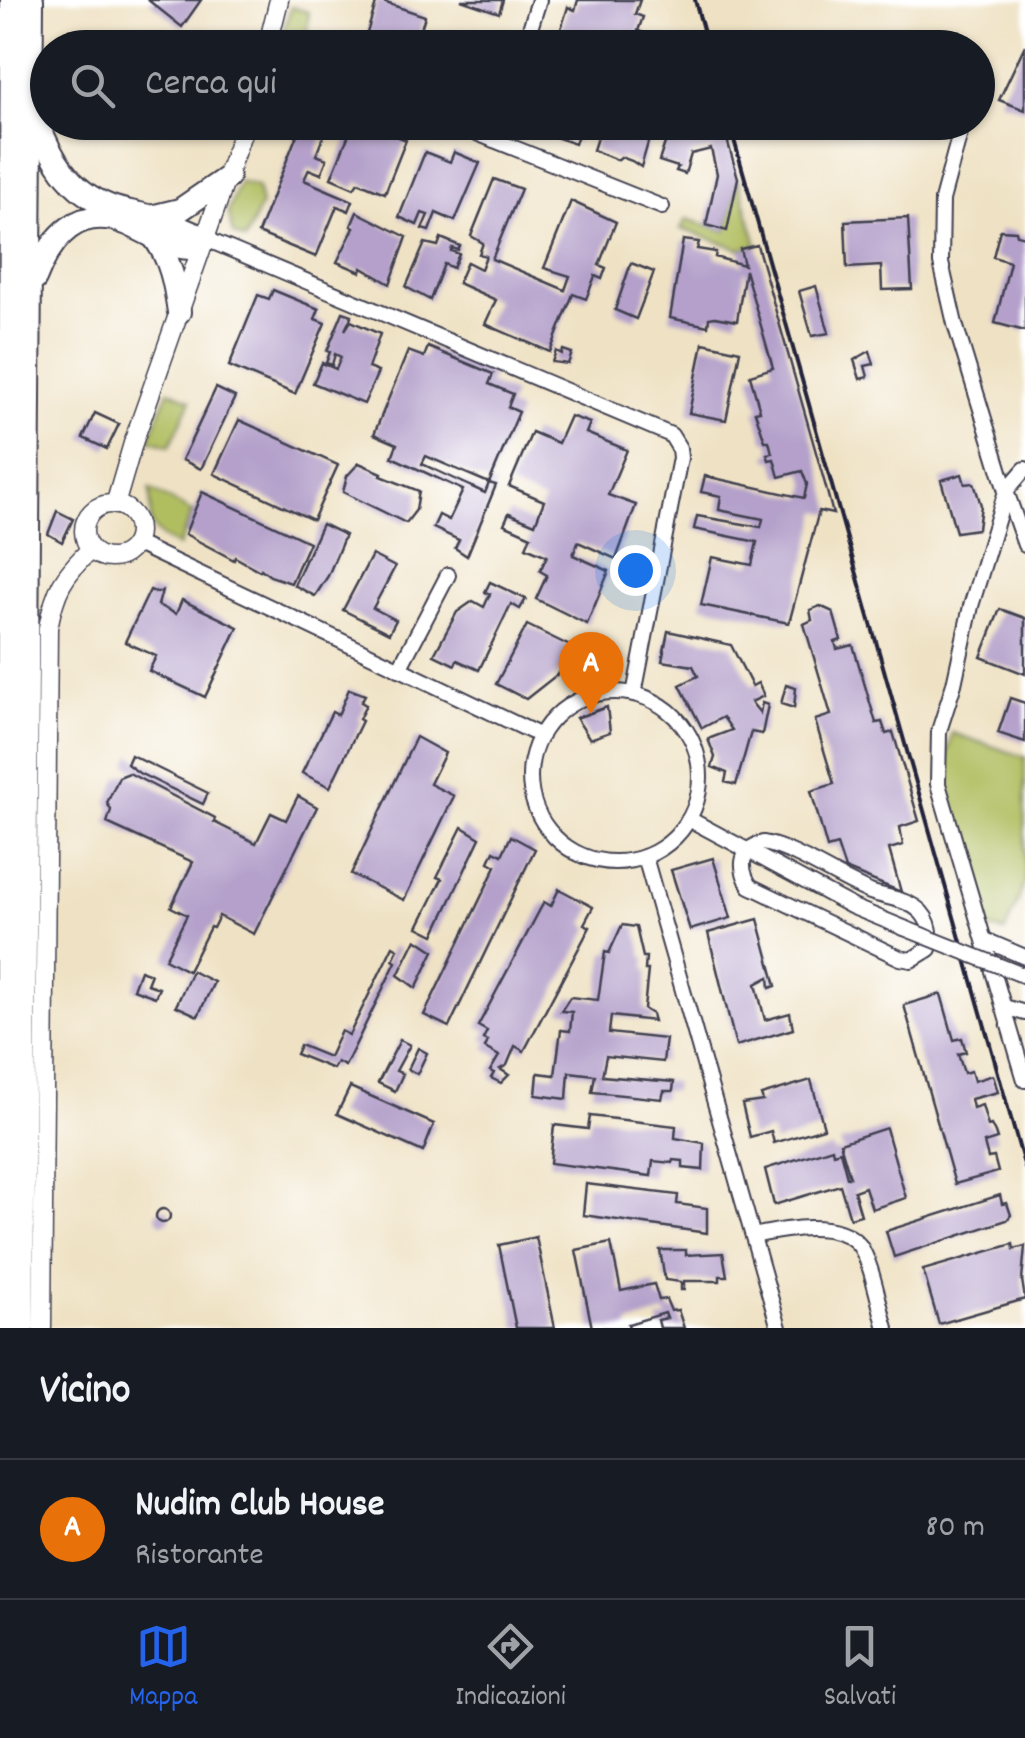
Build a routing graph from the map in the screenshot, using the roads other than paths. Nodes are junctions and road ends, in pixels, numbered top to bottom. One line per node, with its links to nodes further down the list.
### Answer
1 (12, 0): 7 (highway)
2 (32, 0): 7 (highway)
3 (279, 0): 5 (street)
4 (539, 0): 6 (street)
5 (271, 30)
6 (530, 30)
7 (22, 101): 8 (highway); 13 (highway); 19 (highway); 21 (highway)
8 (30, 116)
9 (43, 140): 16 (highway)
10 (240, 140): 14 (street)
11 (494, 140): 15 (street)
12 (958, 140): 23 (street)
13 (0, 154)
14 (228, 177): 16 (highway); 18 (street)
15 (662, 207)
16 (152, 227): 18 (highway); 19 (highway); 20 (highway)
17 (0, 236): 21 (highway)
18 (206, 239): 20 (street); 30 (street)
19 (30, 291): 43 (highway)
20 (179, 312): 24 (street)
21 (12, 316): 42 (highway)
22 (1025, 469): 23 (street)
23 (1006, 491): 26 (street); 35 (street)
24 (114, 505): 25 (street); 27 (street)
25 (135, 543): 27 (street); 29 (street)
26 (1025, 545)
27 (90, 549): 44 (street)
28 (448, 575): 29 (street)
29 (399, 669): 31 (street)
30 (634, 694): 31 (street); 32 (street)
31 (541, 736): 34 (street)
32 (689, 818): 33 (street); 34 (street)
33 (748, 850): 33 (street); 37 (street, bridge)
34 (645, 856): 41 (street)
35 (985, 940): 36 (street); 38 (street)
36 (1025, 957)
37 (1025, 976)
38 (1004, 1006): 39 (street); 40 (street)
39 (1025, 1013)
40 (1025, 1080)
41 (753, 1236): 45 (street); 46 (street)
42 (5, 1328)
43 (22, 1328)
44 (42, 1328)
45 (779, 1328)
46 (886, 1328)

